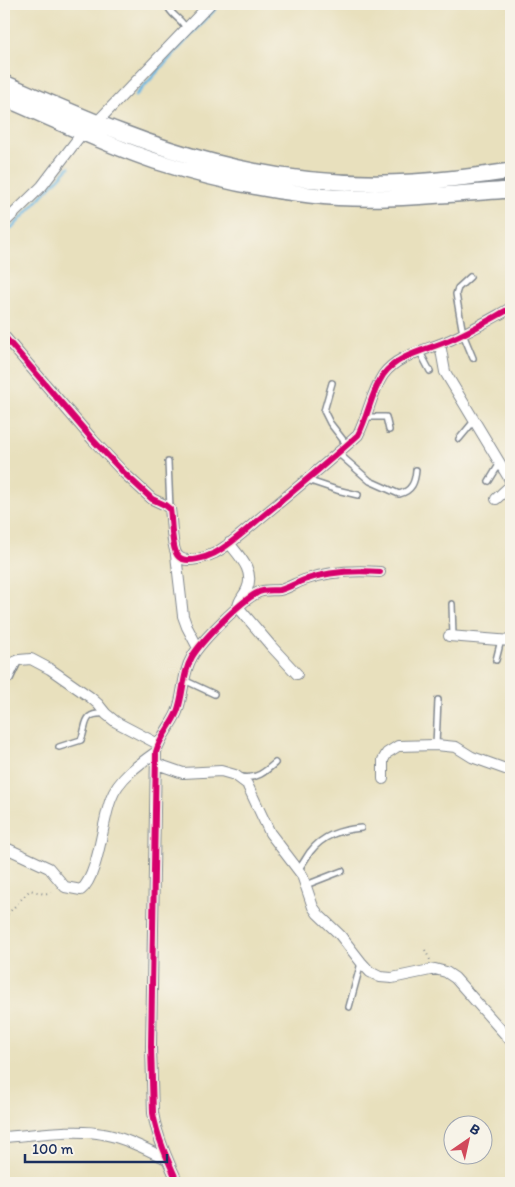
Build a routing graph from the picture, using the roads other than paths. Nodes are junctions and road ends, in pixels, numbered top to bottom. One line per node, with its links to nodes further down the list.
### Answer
1 (168, 4): 3 (lane)
2 (210, 4): 3 (street)
3 (187, 29): 6 (street)
4 (4, 83): 6 (street)
5 (4, 98): 7 (street)
6 (97, 122): 9 (street)
7 (83, 132): 11 (street); 12 (street)
8 (511, 171): 9 (street)
9 (312, 180): 11 (street)
10 (511, 190): 11 (street)
11 (311, 196)
12 (4, 223)
13 (470, 277): 15 (lane)
14 (511, 308): 15 (street)
15 (463, 334): 17 (street); 19 (lane)
16 (4, 336): 35 (street)
17 (440, 344): 18 (street); 23 (street)
18 (420, 352): 20 (lane); 22 (street)
19 (473, 358)
20 (430, 371)
21 (332, 384): 26 (lane)
22 (366, 417): 24 (lane); 26 (street)
23 (475, 421): 25 (lane); 29 (street)
24 (389, 430)
25 (459, 439)
26 (347, 445): 27 (street)
27 (338, 452): 30 (lane); 31 (street)
28 (168, 462): 35 (lane)
29 (500, 463): 32 (lane); 34 (street)
30 (416, 470)
31 (307, 480): 33 (lane); 36 (street)
32 (489, 481)
33 (358, 494)
34 (496, 498)
35 (170, 509): 37 (street)
36 (229, 544): 37 (street); 40 (street)
37 (176, 555): 43 (street)
38 (380, 572): 40 (street)
39 (452, 604): 41 (lane)
40 (238, 607): 43 (street); 47 (street)
41 (451, 636): 42 (street)
42 (506, 641): 45 (lane)
43 (198, 648): 49 (street)
44 (20, 660): 46 (street); 48 (lane); 52 (street)
45 (496, 660)
46 (4, 670)
47 (297, 674)
48 (10, 679)
49 (184, 680): 50 (lane); 55 (street)
50 (214, 694)
51 (438, 700): 53 (lane)
52 (106, 714): 54 (lane); 55 (street)
53 (436, 745): 58 (street); 60 (street)
54 (59, 747)
55 (157, 748): 57 (street); 62 (street)
56 (275, 763): 59 (lane)
57 (157, 764): 59 (street); 70 (street)
58 (511, 768)
59 (235, 775): 63 (street)
60 (383, 779)
61 (361, 828): 63 (lane)
62 (4, 846)
63 (299, 869): 65 (street)
64 (342, 871): 65 (lane)
65 (306, 885): 66 (street)
66 (361, 962): 67 (lane); 68 (street)
67 (349, 1008)
68 (511, 1041)
69 (4, 1137): 70 (street)
70 (167, 1159): 71 (street)
71 (178, 1183)

